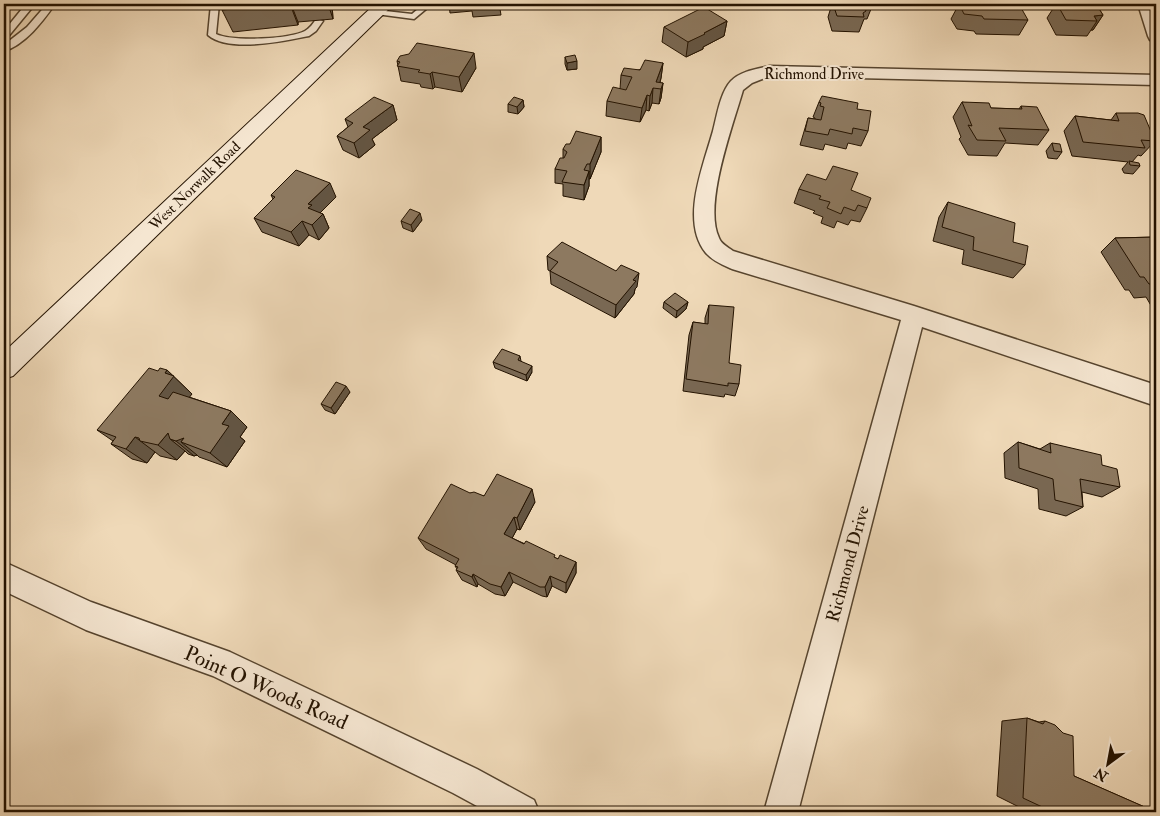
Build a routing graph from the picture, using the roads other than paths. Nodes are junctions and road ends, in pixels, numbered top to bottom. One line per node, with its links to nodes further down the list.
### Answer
1 (31, 4): 8 (lane)
2 (51, 4): 10 (lane)
3 (215, 4): 7 (lane)
4 (428, 4): 6 (lane)
5 (1146, 4): 9 (street)
6 (381, 8): 13 (main road, West Norwalk Road)
7 (318, 21)
8 (4, 36)
9 (1156, 36)
10 (4, 49)
11 (1156, 80): 12 (street, Richmond Drive)
12 (914, 315): 14 (street, Richmond Drive); 17 (street, Richmond Drive)
13 (4, 368)
14 (1156, 395)
15 (4, 576): 16 (street, Point O Woods Road)
16 (522, 812)
17 (781, 812)

